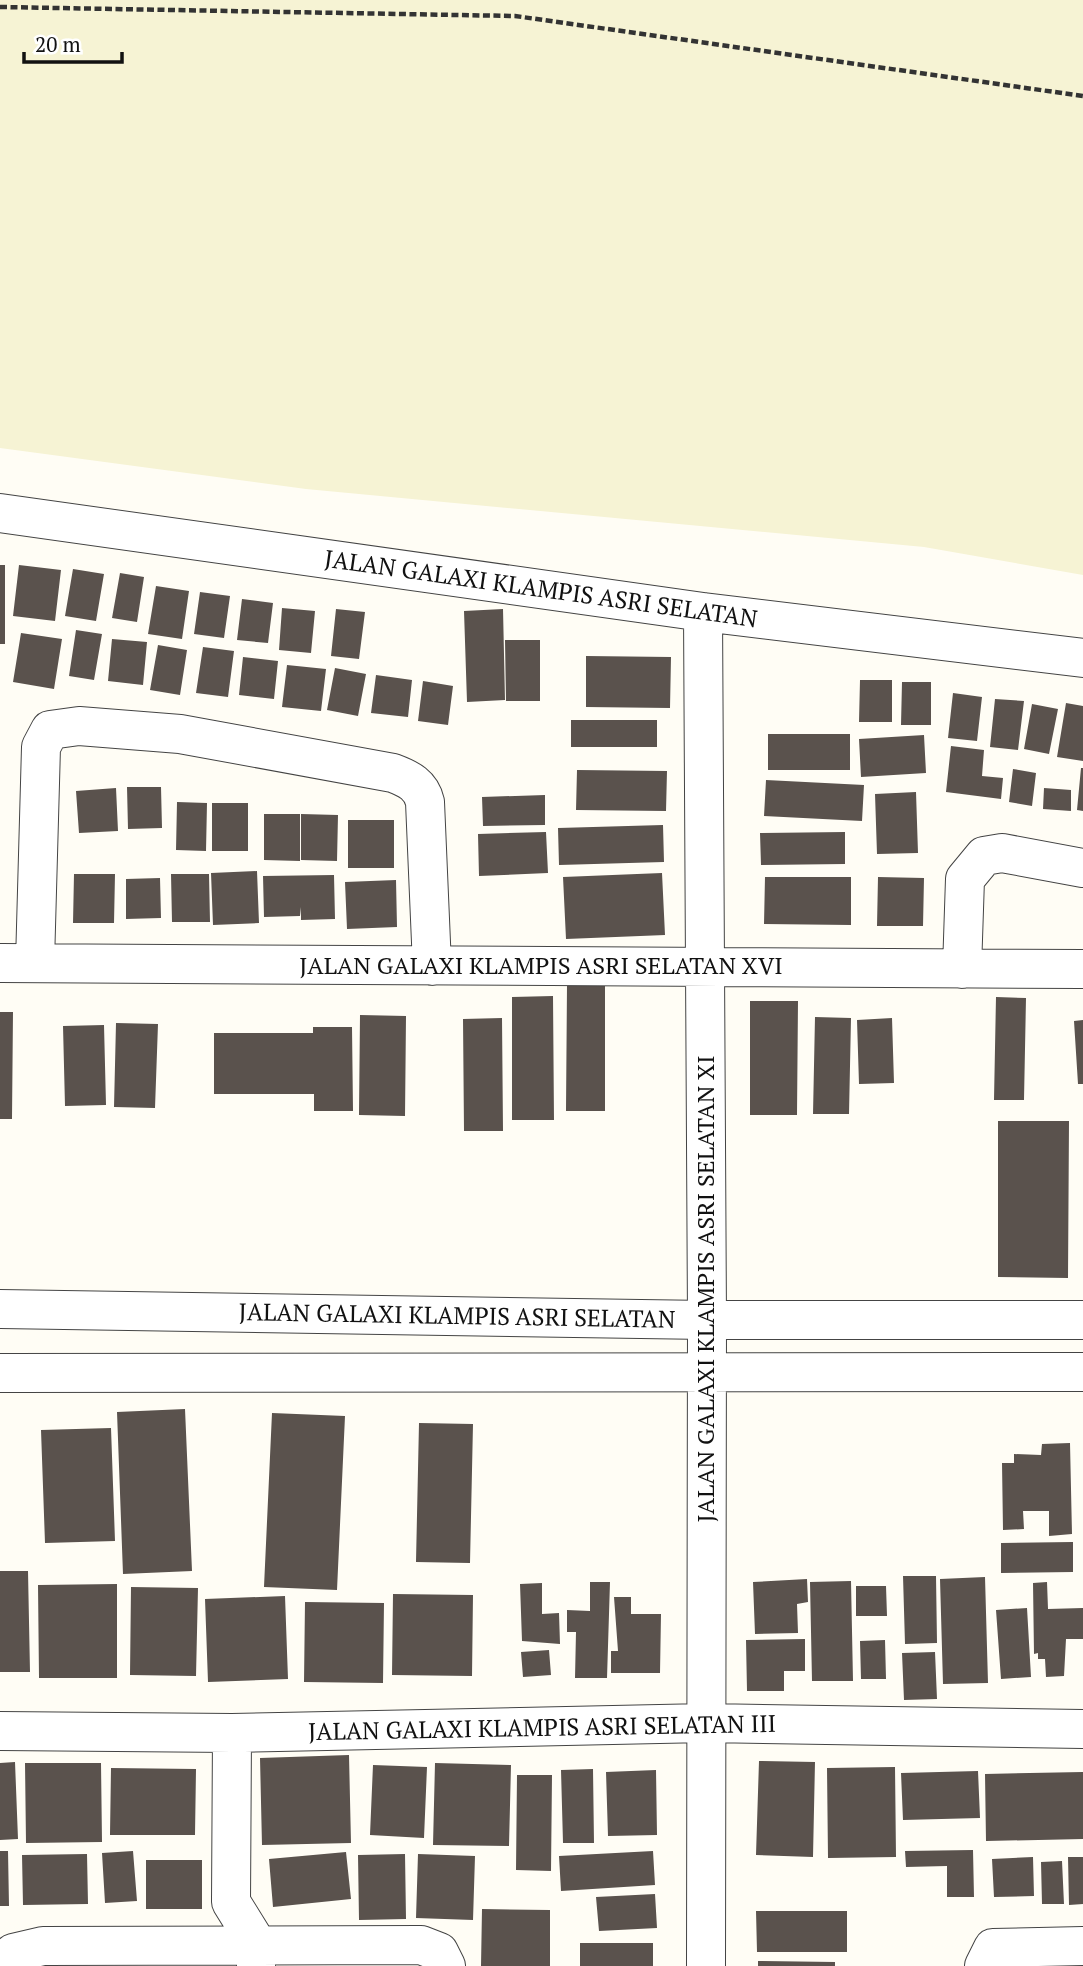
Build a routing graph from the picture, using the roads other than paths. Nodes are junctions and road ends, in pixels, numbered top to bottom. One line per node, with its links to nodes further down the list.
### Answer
1 (0, 513): 2 (street, JALAN GALAXI KLAMPIS ASRI SELATAN)
2 (703, 612): 3 (street, JALAN GALAXI KLAMPIS ASRI SELATAN); 7 (street, JALAN GALAXI KLAMPIS ASRI SELATAN XI)
3 (1083, 658)
4 (1083, 868): 8 (street)
5 (18, 963): 6 (street, JALAN GALAXI KLAMPIS ASRI SELATAN XVI); 6 (street)
6 (432, 966): 7 (street, JALAN GALAXI KLAMPIS ASRI SELATAN XVI)
7 (706, 968): 8 (street, JALAN GALAXI KLAMPIS ASRI SELATAN XVI); 11 (street, JALAN GALAXI KLAMPIS ASRI SELATAN XI)
8 (962, 969): 9 (street, JALAN GALAXI KLAMPIS ASRI SELATAN XVI)
9 (1083, 970)
10 (0, 1309): 11 (street, JALAN GALAXI KLAMPIS ASRI SELATAN)
11 (707, 1320): 12 (street, JALAN GALAXI KLAMPIS ASRI SELATAN); 14 (street, JALAN GALAXI KLAMPIS ASRI SELATAN XI)
12 (1083, 1320)
13 (1083, 1371): 14 (street)
14 (705, 1372): 15 (street); 16 (street, JALAN GALAXI KLAMPIS ASRI SELATAN XI)
15 (0, 1373)
16 (706, 1723): 17 (street, JALAN GALAXI KLAMPIS ASRI SELATAN III); 19 (street, JALAN GALAXI KLAMPIS ASRI SELATAN III); 26 (street, JALAN GALAXI KLAMPIS ASRI SELATAN XI)
17 (1083, 1729)
18 (0, 1731): 19 (street, JALAN GALAXI KLAMPIS ASRI SELATAN III)
19 (232, 1733): 20 (street)
20 (230, 1902): 22 (street); 23 (street)
21 (1083, 1945): 27 (street)
22 (202, 1955): 23 (street); 24 (street)
23 (256, 1955): 25 (street)
24 (1, 1966)
25 (446, 1966)
26 (706, 1966)
27 (984, 1966)

